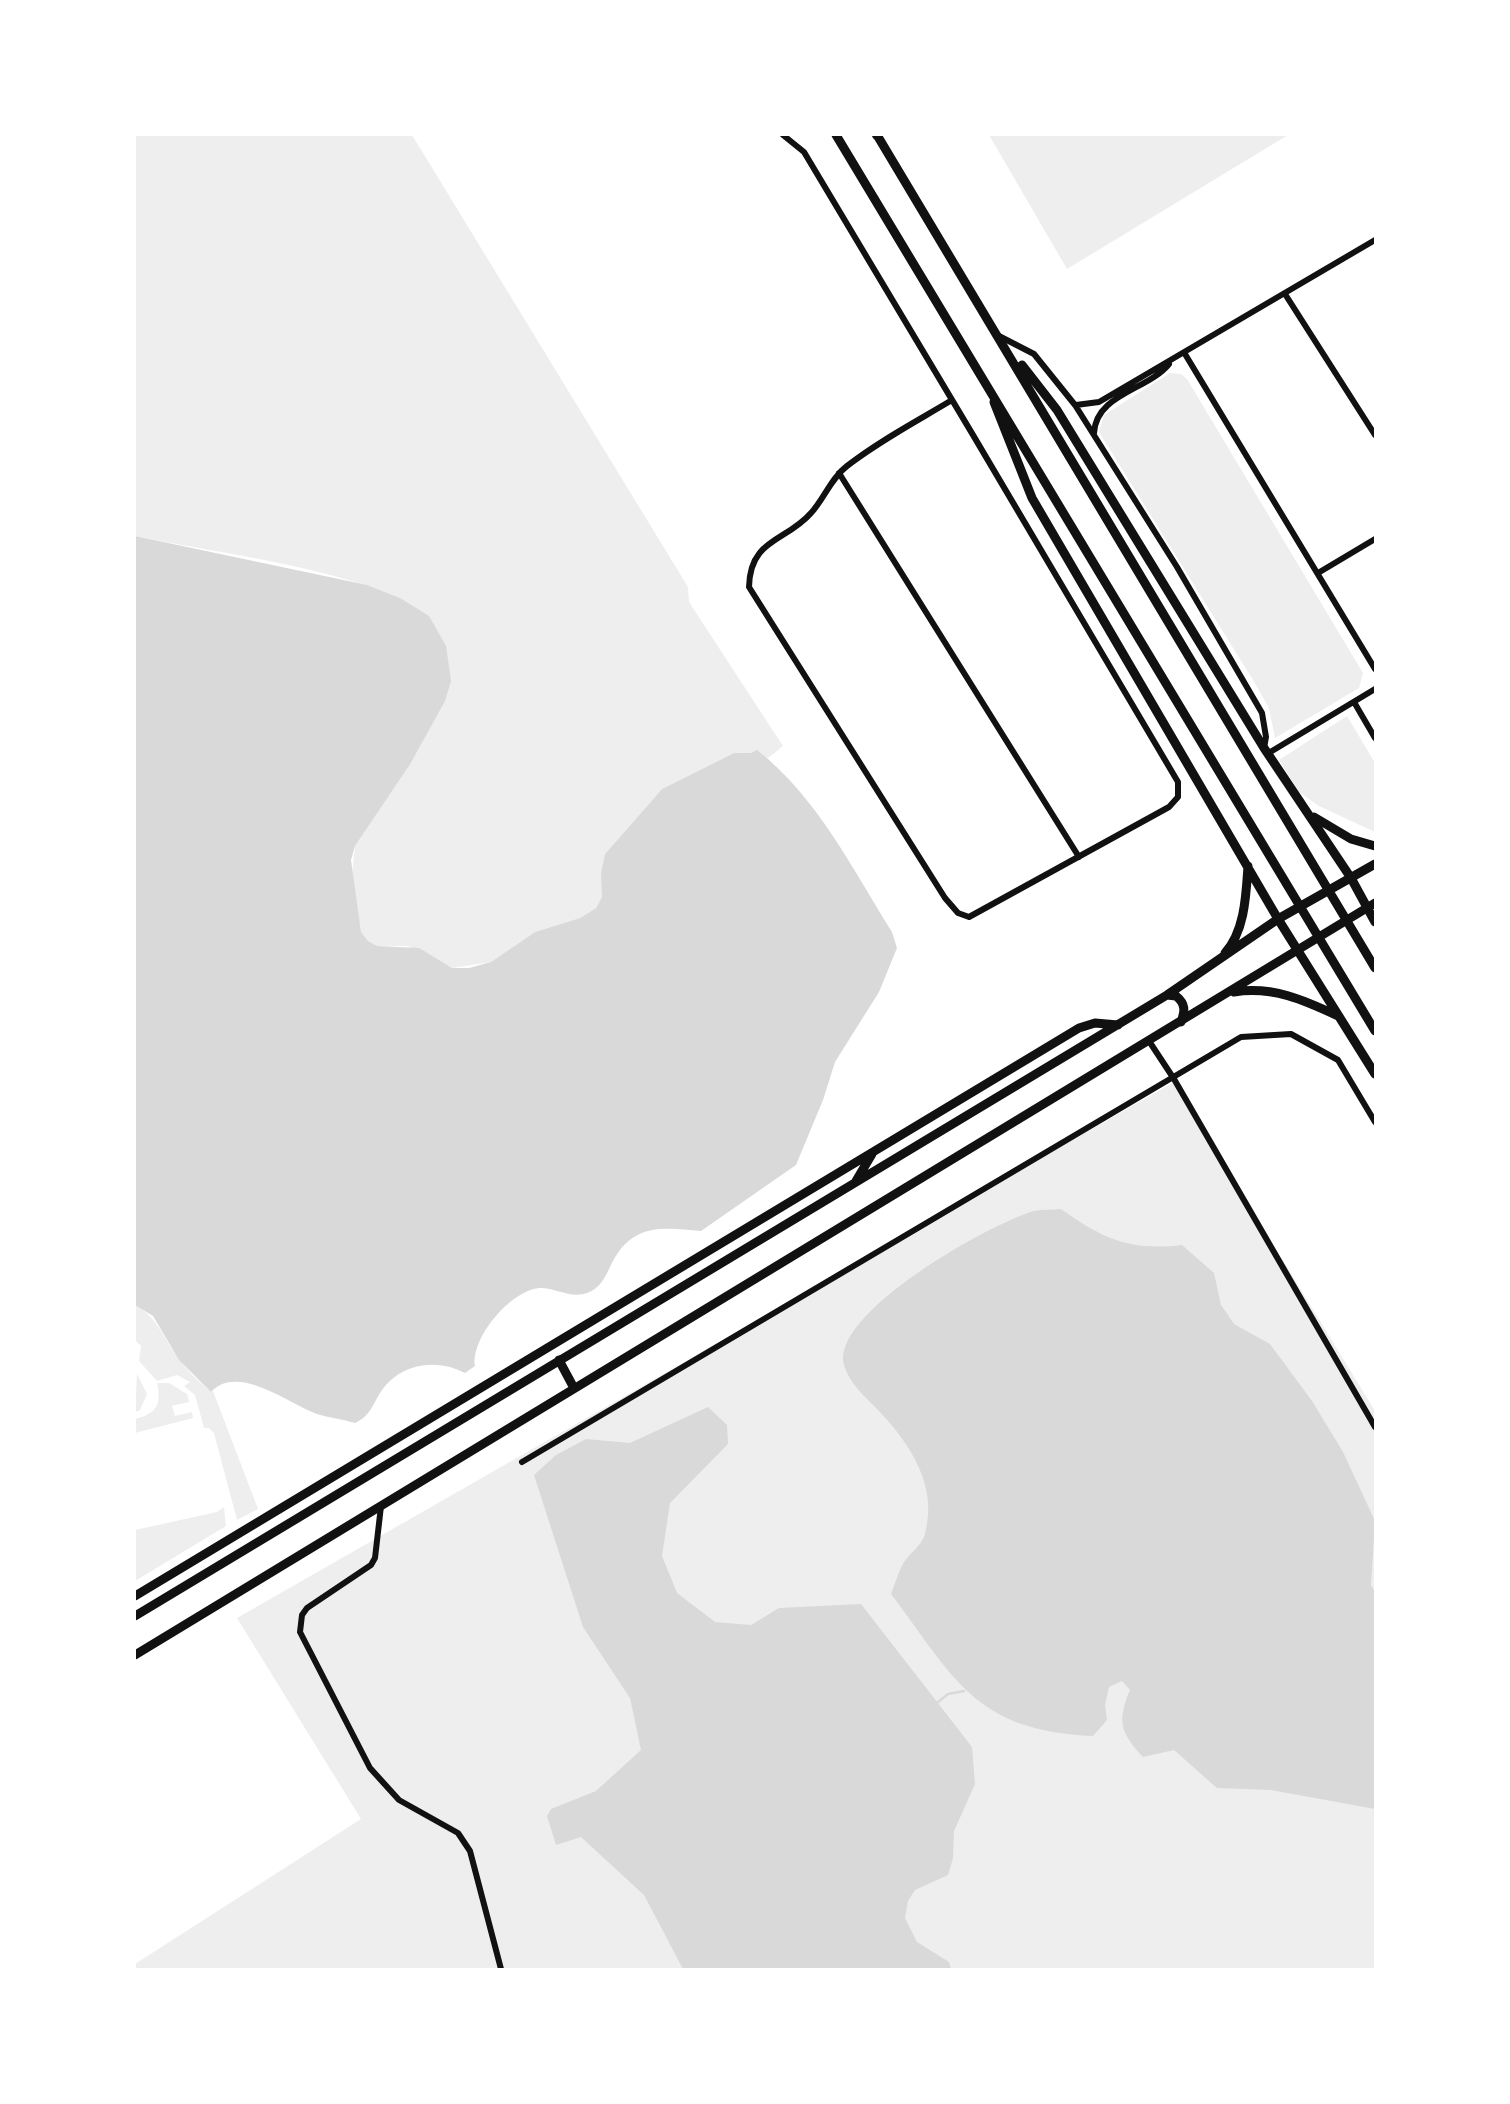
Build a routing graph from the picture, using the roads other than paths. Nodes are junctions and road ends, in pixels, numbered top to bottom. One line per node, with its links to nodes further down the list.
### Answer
1 (783, 135): 10 (street)
2 (836, 135): 9 (main road)
3 (877, 135): 6 (main road)
4 (1375, 240): 5 (street)
5 (1285, 294): 7 (street); 13 (street)
6 (999, 336): 11 (street); 21 (main road); 33 (main road)
7 (1185, 354): 8 (street); 16 (street)
8 (1169, 363): 11 (street); 12 (street)
9 (984, 378): 26 (main road); 39 (main road)
10 (952, 400): 14 (street); 24 (street)
11 (1075, 405): 12 (street)
12 (1094, 433): 21 (street)
13 (1375, 435)
14 (839, 473): 24 (street); 24 (street)
15 (1375, 539): 16 (street)
16 (1318, 573): 17 (street)
17 (1375, 669)
18 (1375, 689): 19 (street)
19 (1353, 702): 20 (street); 21 (street)
20 (1375, 738)
21 (1266, 751): 22 (main road)
22 (1310, 815): 23 (main road); 27 (main road)
23 (1375, 846)
24 (1079, 857)
25 (1375, 864): 27 (main road)
26 (1248, 865): 29 (main road); 32 (main road)
27 (1351, 878): 28 (main road); 29 (main road)
28 (1372, 905): 30 (main road); 31 (main road)
29 (1278, 919): 31 (main road); 32 (main road)
30 (1375, 922)
31 (1297, 951): 34 (main road); 36 (main road)
32 (1214, 963): 35 (main road)
33 (1375, 968)
34 (1229, 993): 36 (main road); 37 (main road)
35 (1167, 995): 37 (main road); 38 (main road)
36 (1340, 1017): 41 (main road)
37 (1181, 1022): 40 (main road)
38 (1118, 1025): 44 (main road); 45 (main road)
39 (1375, 1031)
40 (1149, 1041): 42 (street); 47 (main road)
41 (1375, 1074)
42 (1174, 1079): 43 (street); 48 (street); 49 (street)
43 (1375, 1122)
44 (873, 1152): 45 (main road); 51 (main road)
45 (856, 1182): 46 (main road)
46 (559, 1360): 47 (main road); 52 (main road)
47 (574, 1388): 50 (main road)
48 (1375, 1427)
49 (522, 1462)
50 (382, 1504): 53 (main road); 54 (street)
51 (135, 1596)
52 (135, 1616)
53 (135, 1655)
54 (501, 1969)

